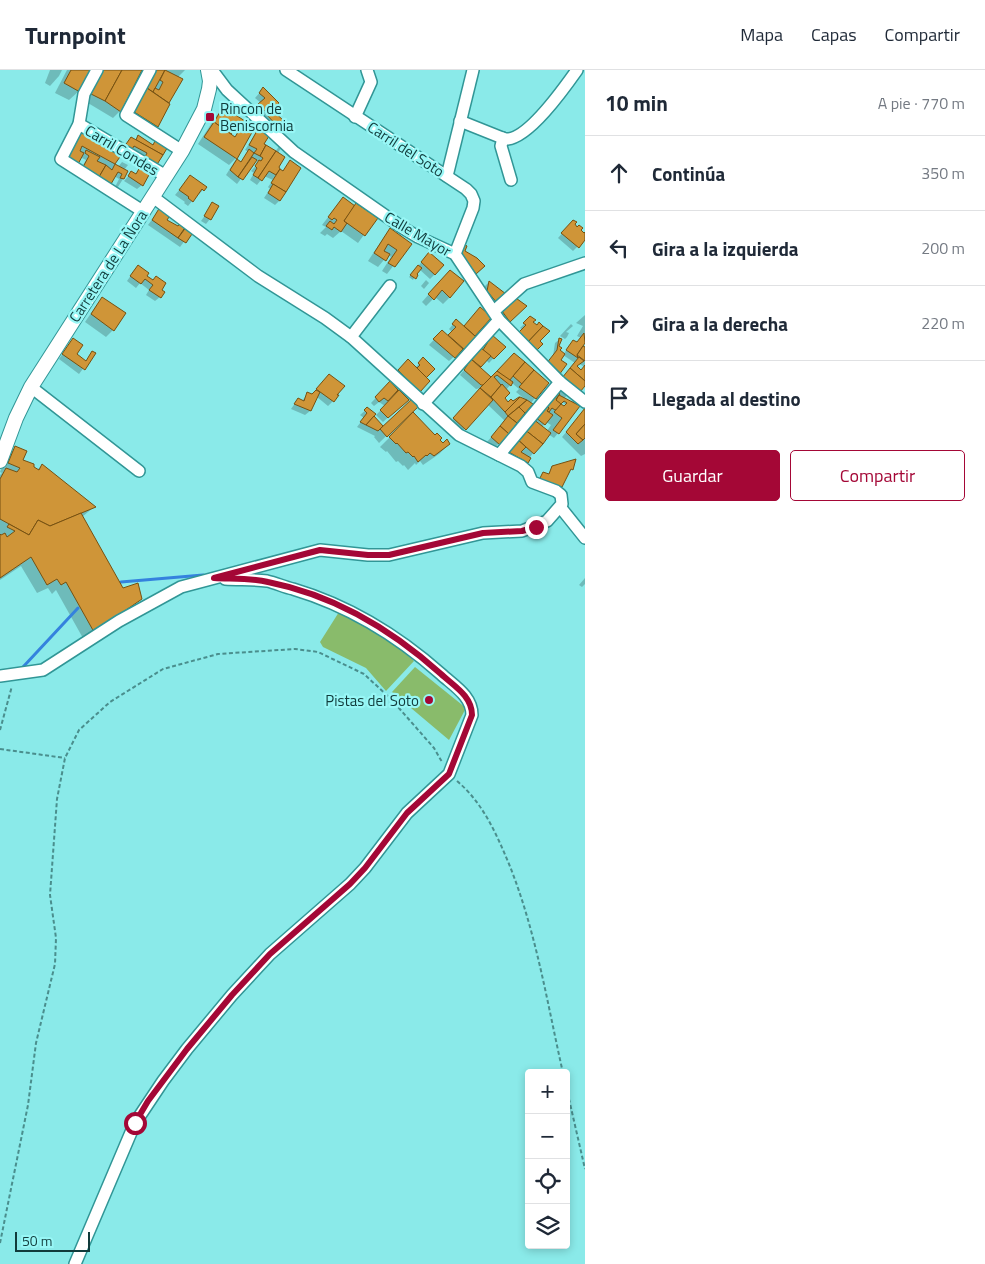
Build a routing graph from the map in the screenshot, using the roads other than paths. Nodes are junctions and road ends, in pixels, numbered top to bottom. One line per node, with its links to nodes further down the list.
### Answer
1 (97, 70): 13 (street)
2 (150, 70): 15 (street)
3 (208, 70): 10 (main road, Carretera de La Ñora)
4 (212, 70): 9 (street, Calle Mayor)
5 (286, 70): 11 (street, Carril del Soto)
6 (367, 70): 11 (street)
7 (473, 70): 12 (street)
8 (577, 70): 14 (street)
9 (227, 90): 10 (street); 21 (street, Calle Mayor)
10 (204, 109): 15 (main road, Carretera de La Ñora)
11 (355, 117): 17 (street, Carril del Soto)
12 (460, 121): 14 (street); 17 (street)
13 (78, 124): 16 (street, Carril Condes); 20 (street)
14 (503, 138): 18 (street)
15 (182, 151): 16 (main road, Carretera de La Ñora)
16 (166, 176): 19 (main road, Carretera de La Ñora)
17 (447, 176): 21 (street, Carril del Soto)
18 (511, 180)
19 (153, 197): 20 (main road, Carretera de La Ñora); 25 (street)
20 (144, 212): 27 (main road, Carretera de La Ñora)
21 (455, 254): 24 (street, Calle Mayor)
22 (585, 263): 24 (street)
23 (390, 286): 25 (street)
24 (496, 316): 26 (street, Calle Mayor); 29 (street)
25 (351, 337): 29 (street)
26 (560, 382): 28 (street, Calle Mayor); 30 (street)
27 (31, 387): 31 (main road, Carretera de La Ñora); 32 (street)
28 (584, 399)
29 (423, 404): 30 (street)
30 (499, 455): 33 (street)
31 (0, 461)
32 (140, 471)
33 (561, 508): 34 (street); 35 (street)
34 (585, 538)
35 (214, 578): 36 (street); 37 (street)
36 (0, 676)
37 (75, 1264)

